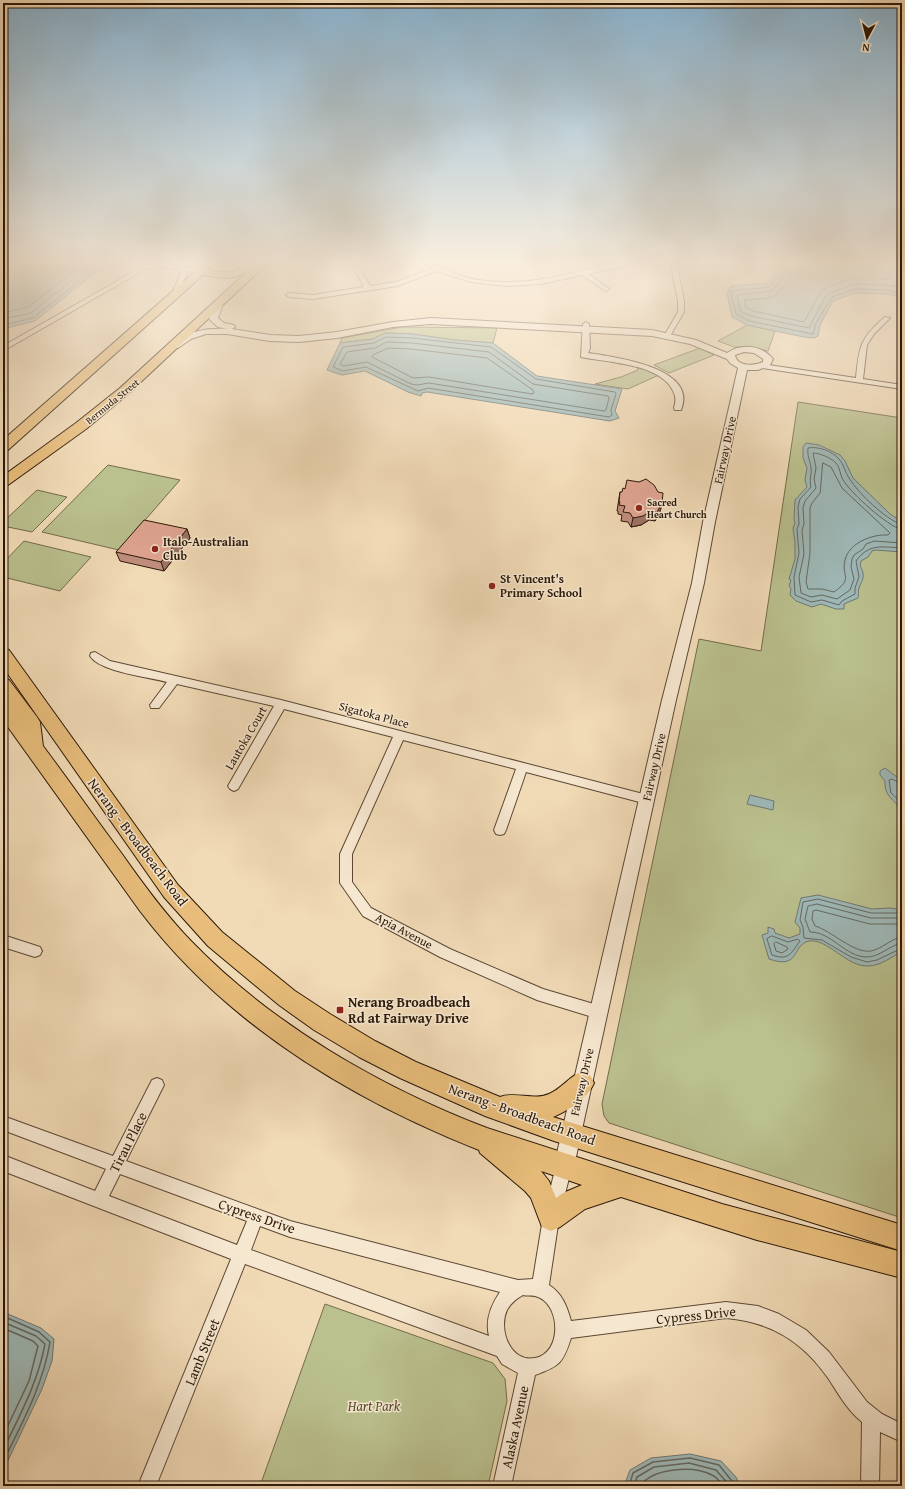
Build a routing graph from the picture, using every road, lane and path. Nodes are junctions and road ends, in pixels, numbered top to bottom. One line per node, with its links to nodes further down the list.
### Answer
1 (32, 330): 13 (street)
2 (134, 330): 23 (main road)
3 (191, 330): 15 (main road, Bermuda Street)
4 (227, 330): 11 (street)
5 (251, 330): 12 (street)
6 (356, 330): 12 (street)
7 (586, 330): 22 (street)
8 (630, 330): 10 (street)
9 (873, 330): 20 (street)
10 (668, 333): 17 (street)
11 (250, 336): 12 (street); 15 (street)
12 (292, 337)
13 (17, 339): 14 (street); 16 (street)
14 (3, 345)
15 (175, 346): 24 (main road, Bermuda Street)
16 (3, 350)
17 (733, 354): 18 (street); 19 (street)
18 (765, 363): 19 (street); 20 (street)
19 (743, 366): 36 (street, Fairway Drive)
20 (859, 380): 21 (street)
21 (902, 387)
22 (678, 408)
23 (3, 447)
24 (3, 482)
25 (3, 654): 43 (main road, Nerang - Broadbeach Road)
26 (95, 656): 27 (street, Sigatoka Place)
27 (175, 679): 29 (street, Sigatoka Place); 30 (street)
28 (3, 684): 33 (main road)
29 (281, 704): 32 (street, Sigatoka Place); 35 (street, Lautoka Court)
30 (155, 705)
31 (3, 707): 33 (main road)
32 (400, 735): 34 (street, Sigatoka Place); 40 (street, Apia Avenue)
33 (34, 748): 46 (main road)
34 (522, 767): 36 (street, Sigatoka Place); 37 (street)
35 (234, 786)
36 (647, 799): 40 (street, Fairway Drive)
37 (500, 830)
38 (3, 941): 39 (street)
39 (35, 951)
40 (599, 1012): 41 (street, Fairway Drive)
41 (582, 1083): 43 (main road); 45 (street, Fairway Drive)
42 (157, 1085): 48 (street, Tirau Place)
43 (486, 1104): 45 (main road, Nerang - Broadbeach Road)
44 (3, 1123): 48 (street, Cypress Drive)
45 (571, 1134): 49 (street, Fairway Drive); 54 (main road, Nerang - Broadbeach Road)
46 (482, 1138): 49 (main road); 53 (main road)
47 (3, 1163): 51 (street)
48 (116, 1164): 51 (street, Tirau Place); 52 (street, Cypress Drive)
49 (564, 1166): 50 (main road); 53 (street)
50 (621, 1184): 53 (main road); 56 (main road)
51 (99, 1199): 55 (street)
52 (256, 1217): 55 (street, Lamb Street); 57 (street, Cypress Drive)
53 (551, 1218): 58 (street)
54 (902, 1238)
55 (241, 1255): 60 (street); 64 (street, Lamb Street)
56 (902, 1265)
57 (517, 1288): 58 (street); 60 (street)
58 (540, 1289): 59 (street)
59 (564, 1330): 61 (street); 62 (street, Cypress Drive)
60 (503, 1350): 61 (street)
61 (528, 1367): 65 (street, Alaska Avenue)
62 (871, 1418): 63 (street, Cypress Drive); 66 (street)
63 (902, 1433)
64 (147, 1486)
65 (502, 1486)
66 (870, 1486)

